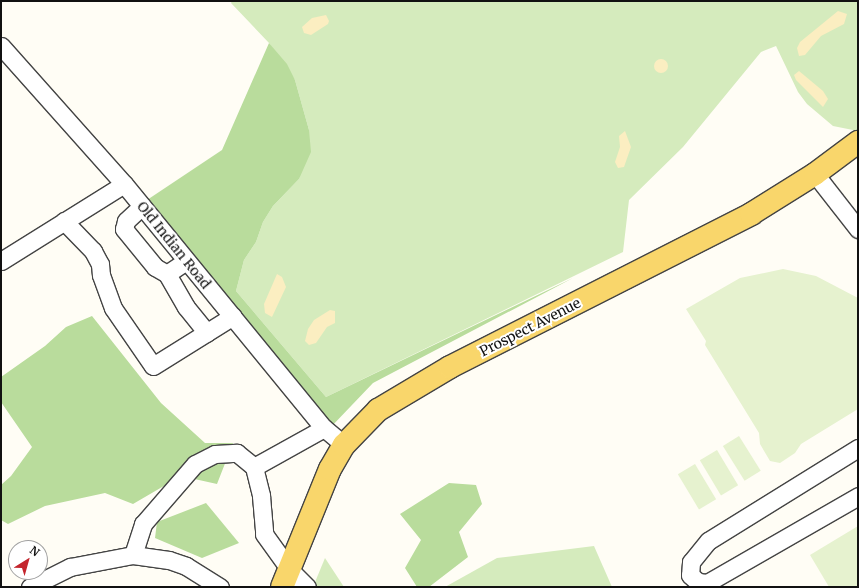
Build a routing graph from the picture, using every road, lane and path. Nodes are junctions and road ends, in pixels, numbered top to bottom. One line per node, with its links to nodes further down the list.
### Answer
1 (1, 46): 4 (street, Old Indian Road)
2 (858, 142): 3 (main road, Prospect Avenue)
3 (815, 174): 7 (street); 14 (main road, Prospect Avenue)
4 (124, 184): 5 (street, Old Indian Road); 6 (street)
5 (142, 206): 9 (street, Old Indian Road); 10 (street)
6 (64, 220): 8 (street); 12 (street)
7 (858, 229)
8 (1, 261)
9 (186, 261): 10 (street); 11 (street, Old Indian Road)
10 (168, 274): 12 (street)
11 (233, 316): 12 (street); 13 (street, Old Indian Road)
12 (207, 333)
13 (324, 428): 14 (street, Old Indian Road); 16 (street)
14 (344, 445): 19 (main road, Prospect Avenue)
15 (858, 448): 17 (street)
16 (254, 467): 18 (street); 19 (street)
17 (858, 496)
18 (133, 555): 20 (street); 21 (street)
19 (286, 578): 22 (street)
20 (30, 587)
21 (220, 587)
22 (307, 587)

